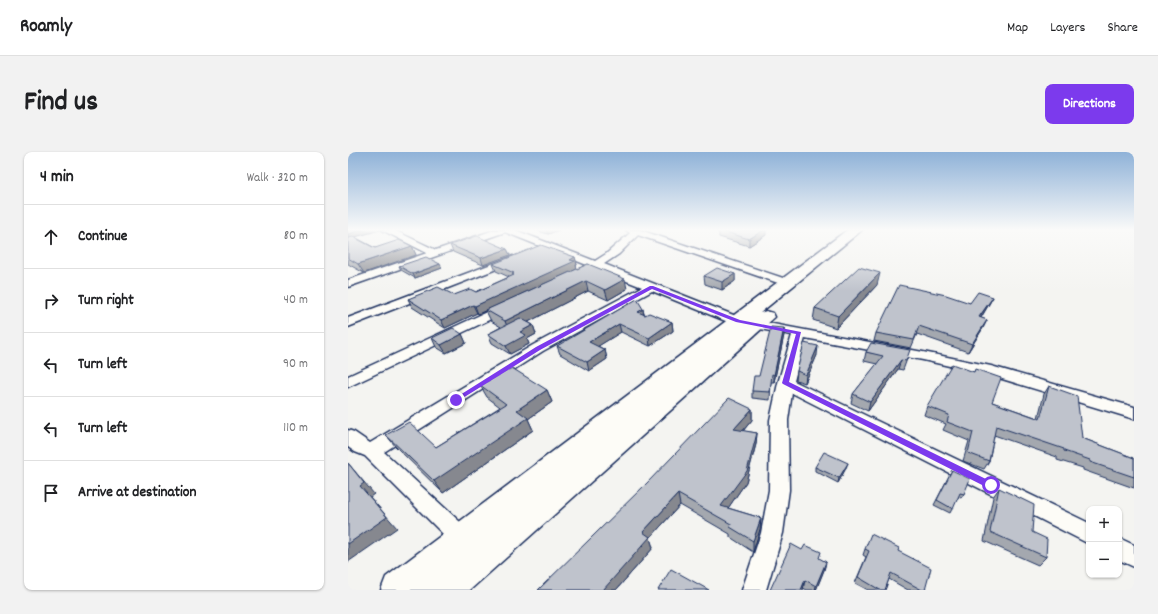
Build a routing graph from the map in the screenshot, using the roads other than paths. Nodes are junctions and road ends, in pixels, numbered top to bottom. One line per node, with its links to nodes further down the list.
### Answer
1 (430, 250): 9 (street)
2 (447, 250): 9 (street)
3 (536, 250): 16 (street)
4 (559, 250): 10 (street)
5 (617, 250): 10 (street)
6 (693, 250): 12 (street)
7 (829, 250): 12 (main road)
8 (844, 250): 17 (main road)
9 (437, 254): 13 (street)
10 (597, 265): 11 (street); 14 (street)
11 (582, 272)
12 (788, 282): 17 (main road)
13 (348, 284)
14 (652, 287): 17 (street); 23 (street)
15 (519, 301): 19 (street)
16 (348, 323)
17 (748, 323): 18 (street); 25 (main road); 29 (main road)
18 (799, 333): 20 (street); 21 (street)
19 (348, 382)
20 (786, 383): 24 (street); 30 (street)
21 (1134, 413)
22 (348, 437): 23 (street)
23 (371, 451): 25 (street)
24 (1086, 533)
25 (463, 539): 28 (main road)
26 (1122, 550): 27 (street)
27 (1134, 556)
28 (399, 590)
29 (443, 590)
30 (754, 590)

